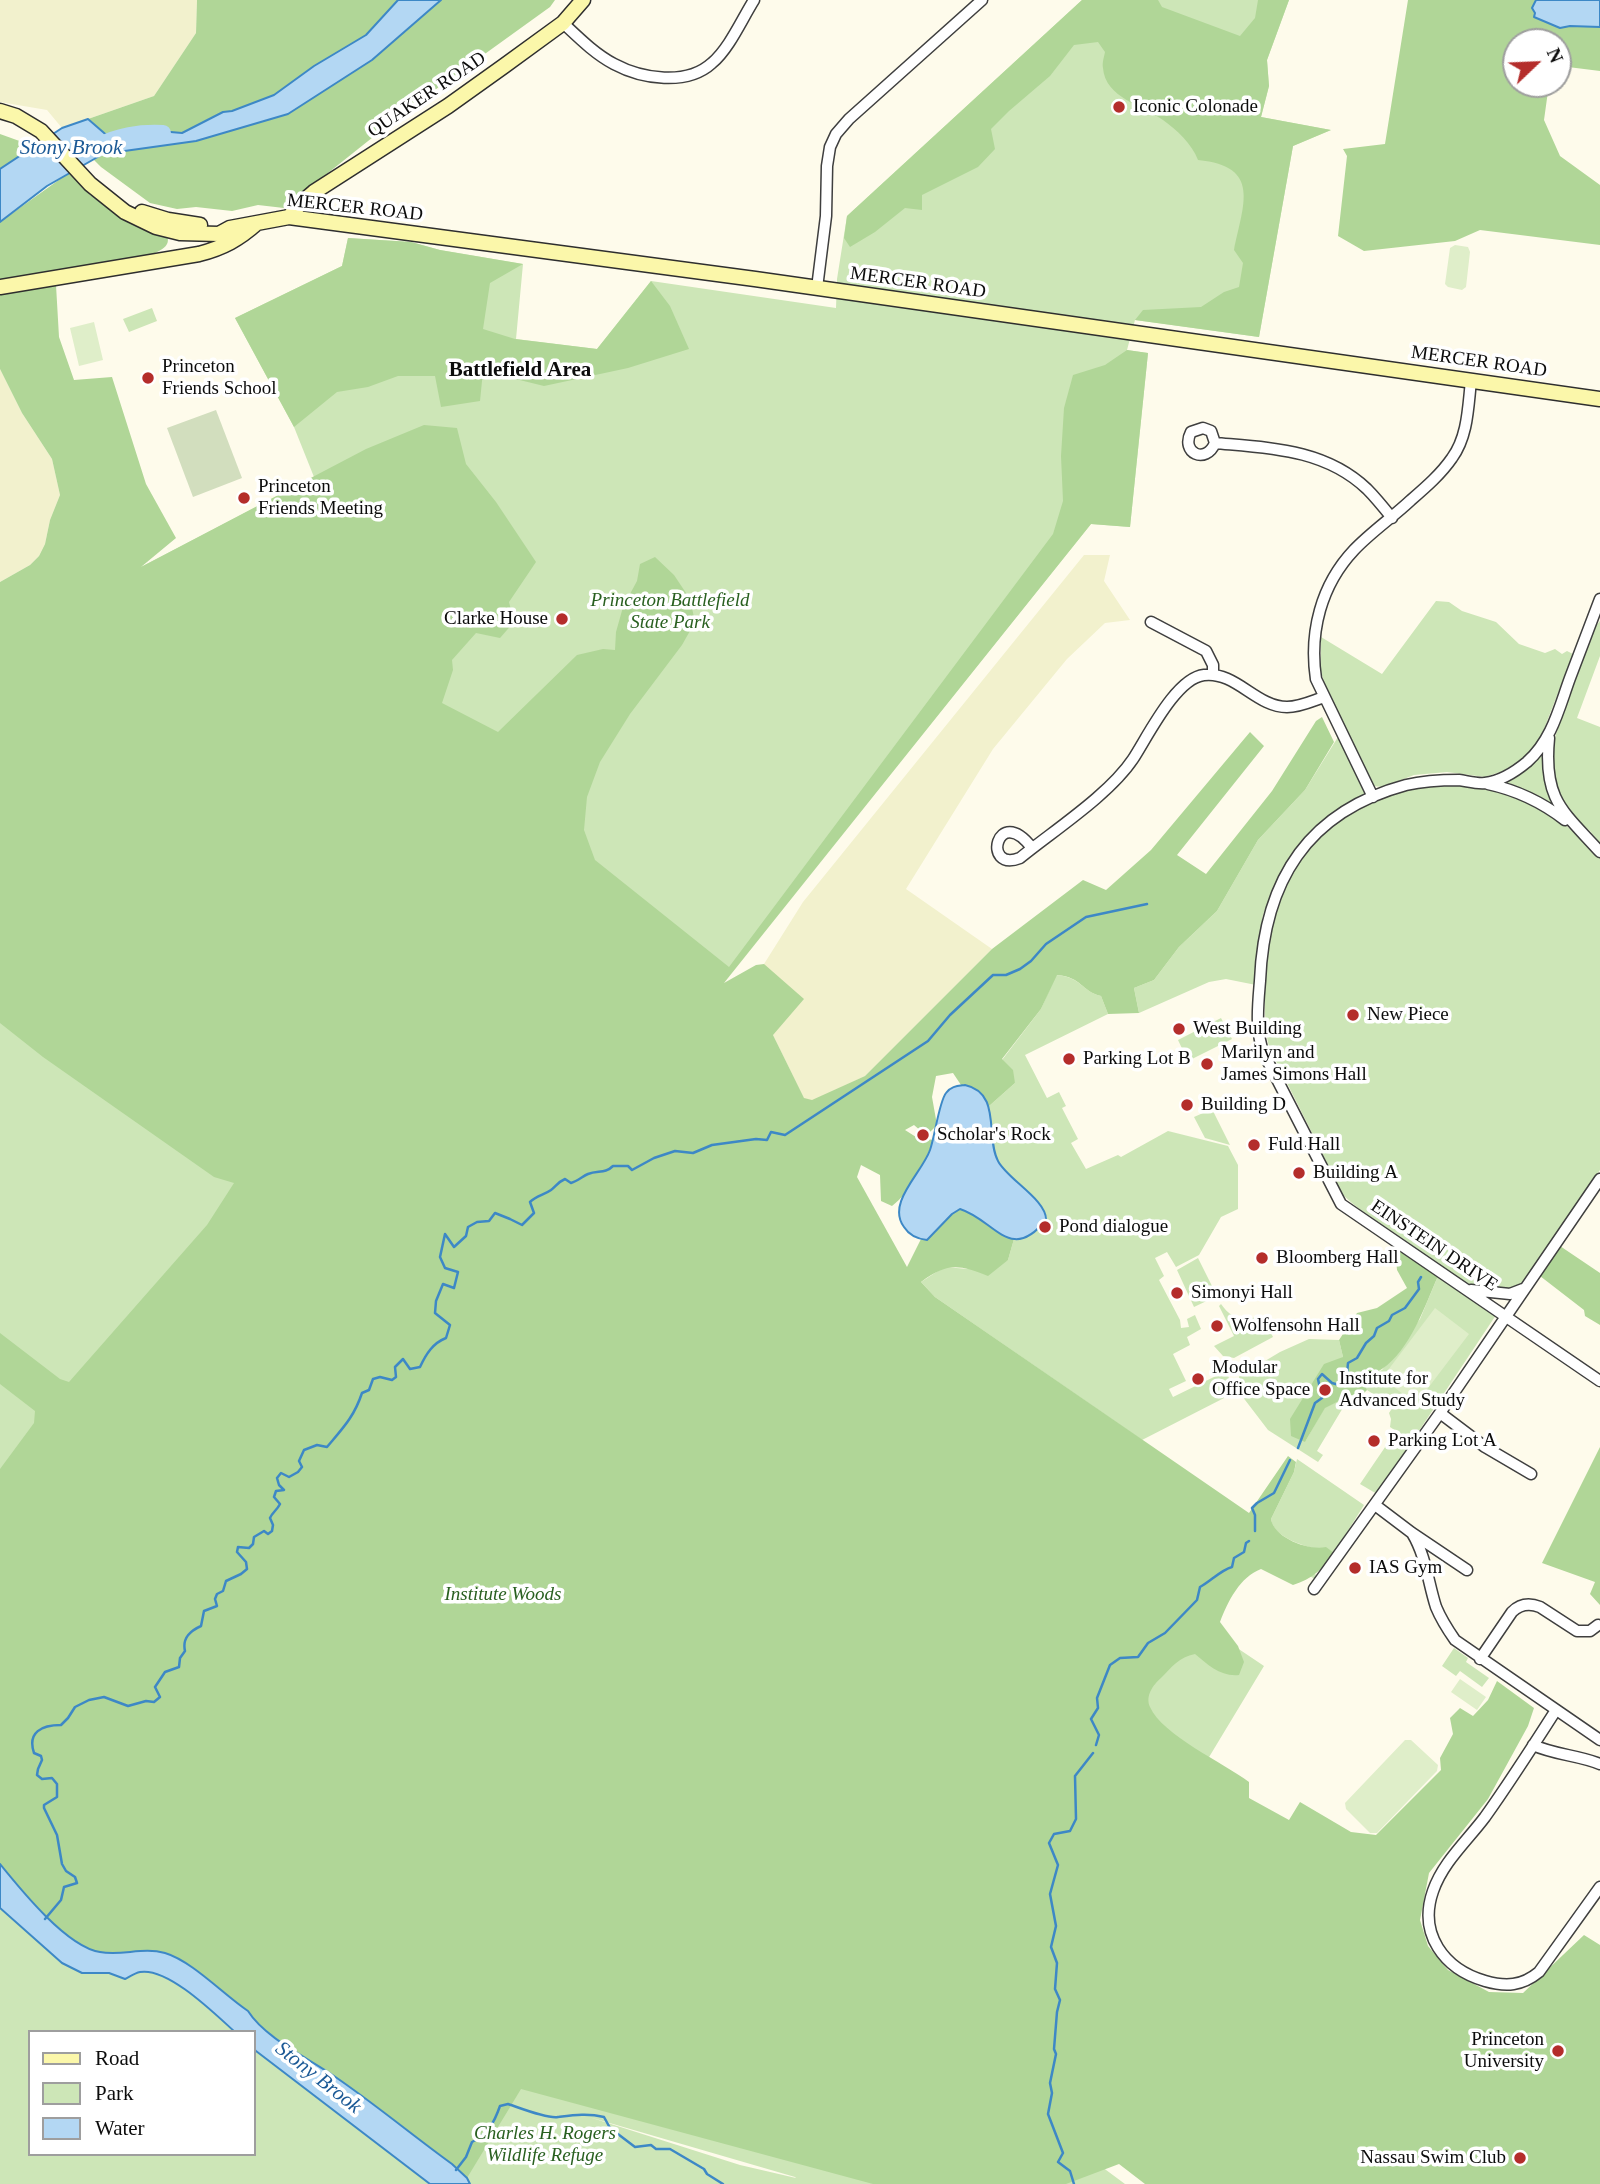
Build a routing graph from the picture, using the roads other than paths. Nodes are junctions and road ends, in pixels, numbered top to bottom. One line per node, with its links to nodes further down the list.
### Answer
1 (583, 0): 4 (main road, QUAKER ROAD)
2 (754, 0): 4 (street)
3 (982, 0): 14 (street)
4 (563, 23): 6 (main road, QUAKER ROAD)
5 (0, 111): 9 (main road, MERCER ROAD)
6 (289, 218): 7 (main road, MERCER ROAD); 14 (main road, MERCER ROAD)
7 (258, 222): 8 (main road, MERCER ROAD); 10 (main road)
8 (230, 228): 9 (main road, MERCER ROAD); 10 (main road)
9 (182, 232): 11 (main road); 12 (main road)
10 (219, 248): 11 (main road)
11 (188, 257): 12 (main road)
12 (152, 262): 13 (main road)
13 (0, 286)
14 (817, 288): 15 (main road, MERCER ROAD)
15 (1471, 381): 16 (main road, MERCER ROAD); 18 (street)
16 (1600, 399)
17 (1215, 443): 18 (street)
18 (1392, 518): 23 (street)
19 (1600, 598): 20 (street, EINSTEIN DRIVE)
20 (1597, 616): 24 (street, EINSTEIN DRIVE)
21 (1150, 622): 22 (street)
22 (1213, 675): 23 (street); 28 (street)
23 (1324, 697): 26 (street)
24 (1549, 735): 25 (street, EINSTEIN DRIVE); 27 (street, EINSTEIN DRIVE)
25 (1483, 783): 26 (street, EINSTEIN DRIVE); 27 (street, EINSTEIN DRIVE)
26 (1373, 797): 31 (street, EINSTEIN DRIVE)
27 (1578, 830): 29 (street, EINSTEIN DRIVE)
28 (1032, 848)
29 (1600, 852)
30 (1600, 1180): 32 (street)
31 (1464, 1288): 32 (street); 33 (street, EINSTEIN DRIVE)
32 (1523, 1289): 33 (street)
33 (1505, 1316): 34 (street, EINSTEIN DRIVE); 35 (street)
34 (1600, 1381)
35 (1440, 1413): 36 (street); 37 (street)
36 (1531, 1474)
37 (1375, 1505): 38 (street); 40 (street)
38 (1412, 1533): 39 (street); 42 (street)
39 (1467, 1570)
40 (1314, 1589)
41 (1598, 1625): 42 (street)
42 (1480, 1658): 43 (street)
43 (1556, 1710): 44 (street); 45 (street)
44 (1600, 1740)
45 (1533, 1745): 46 (street); 47 (street)
46 (1600, 1764)
47 (1600, 1887)

